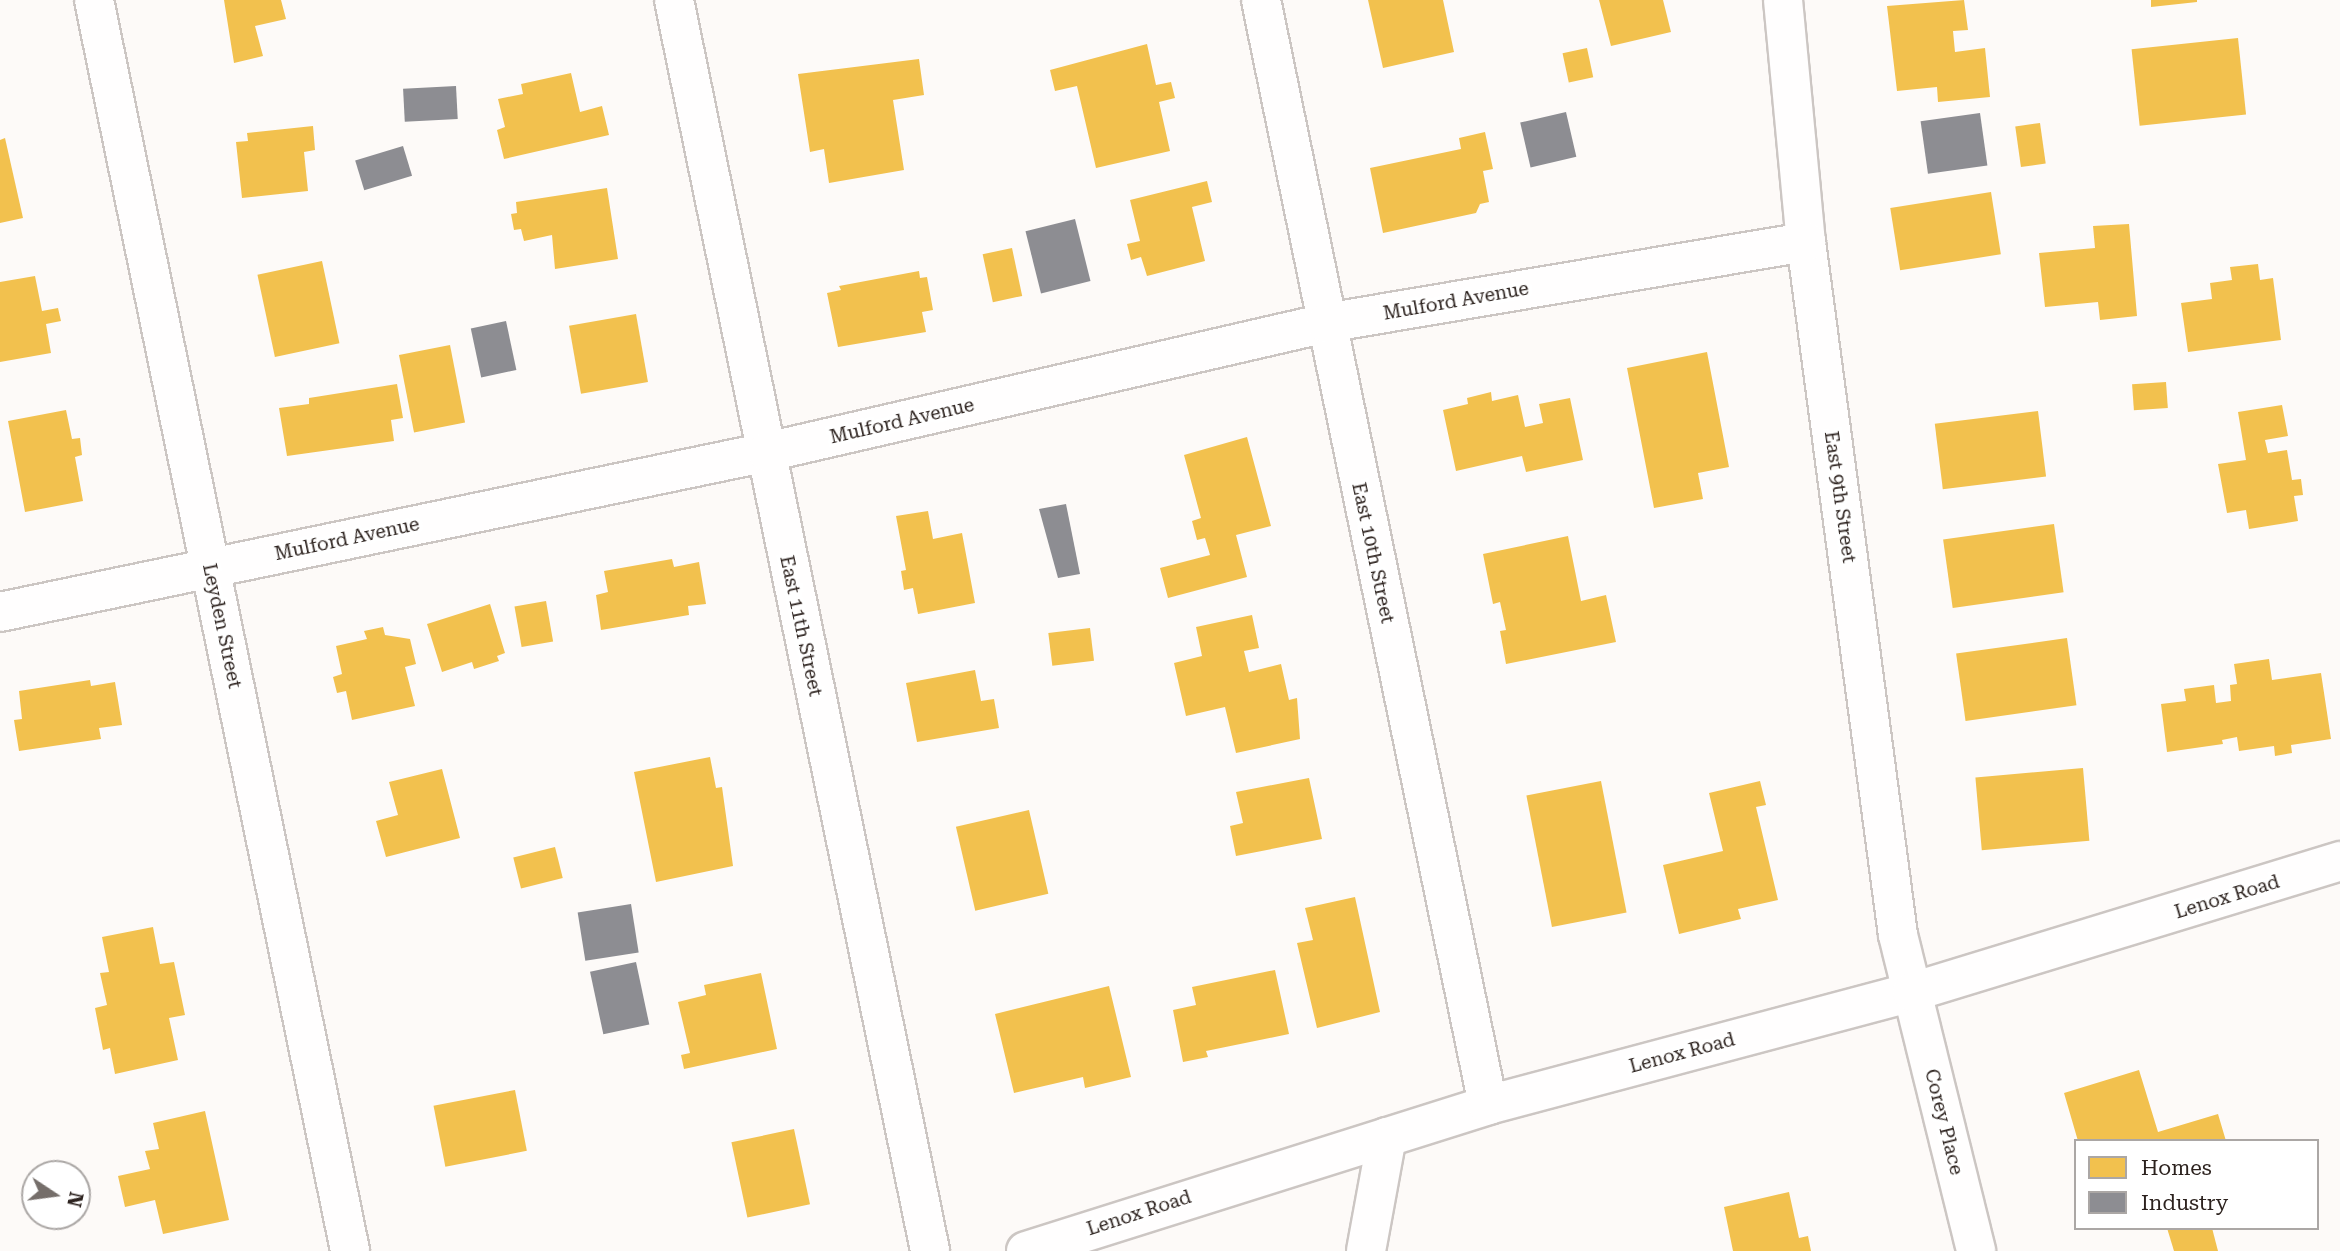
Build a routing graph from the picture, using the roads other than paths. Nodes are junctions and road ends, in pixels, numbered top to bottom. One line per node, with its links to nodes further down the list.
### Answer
1 (94, 0): 8 (street, Leyden Street)
2 (674, 0): 7 (street, East 11th Street)
3 (1261, 0): 6 (street, East 10th Street)
4 (1783, 0): 5 (street, East 9th Street)
5 (1806, 242): 6 (street, Mulford Avenue); 11 (street, East 9th Street)
6 (1326, 323): 7 (street, Mulford Avenue); 12 (street, East 10th Street)
7 (767, 452): 8 (street, Mulford Avenue); 15 (street, East 11th Street)
8 (210, 568): 9 (street, Mulford Avenue); 14 (street, Leyden Street)
9 (0, 612)
10 (2340, 861): 11 (street, Lenox Road)
11 (1912, 992): 12 (street, Lenox Road); 18 (street, Corey Place)
12 (1488, 1105): 13 (street, Lenox Road)
13 (1387, 1137): 16 (street, Lenox Road); 17 (street)
14 (350, 1251)
15 (930, 1251)
16 (1026, 1251)
17 (1366, 1251)
18 (1976, 1251)

